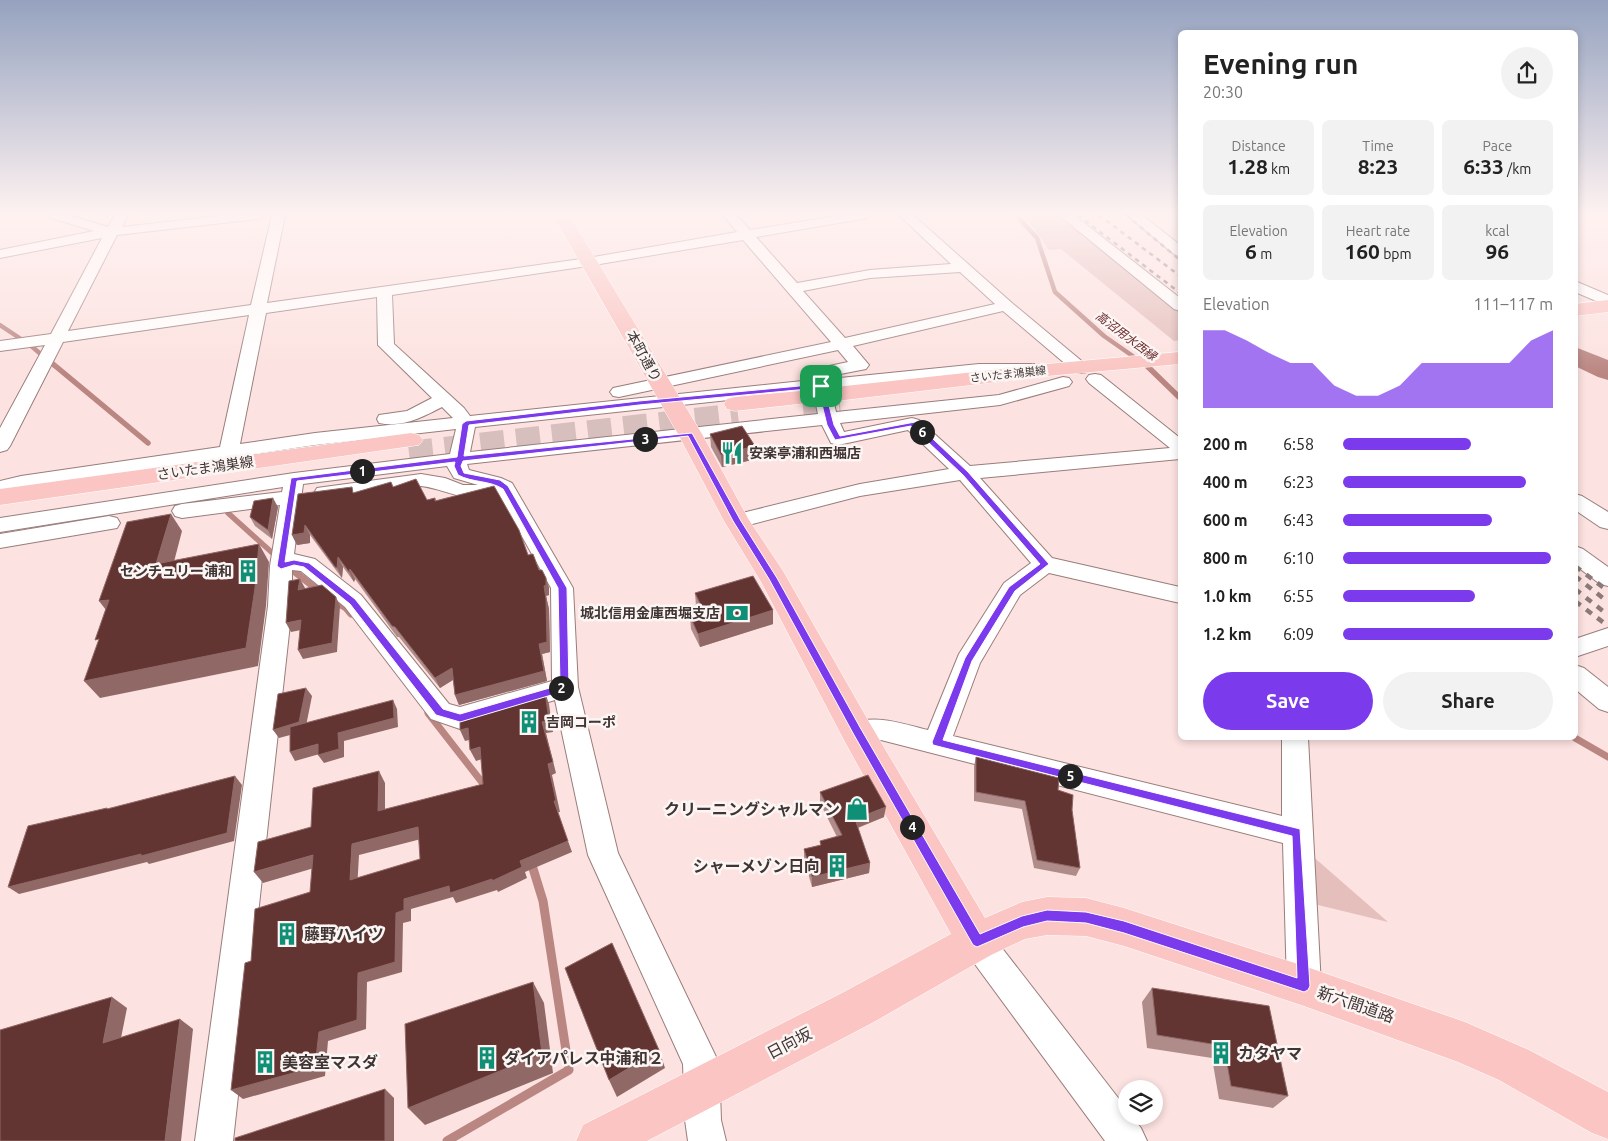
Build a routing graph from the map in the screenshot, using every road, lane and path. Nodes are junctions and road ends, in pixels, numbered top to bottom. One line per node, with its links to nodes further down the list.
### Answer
1 (92, 268): 20 (street)
2 (268, 268): 16 (street)
3 (542, 268): 11 (street)
4 (592, 268): 25 (main road, 本町通り)
5 (776, 268): 10 (street)
6 (948, 268): 10 (street)
7 (966, 268): 14 (street)
8 (1133, 268): 13 (street)
9 (1578, 287): 12 (street)
10 (794, 288): 21 (street)
11 (384, 290): 16 (street); 27 (street)
12 (1608, 301)
13 (1178, 304)
14 (1006, 306): 21 (street); 24 (street)
15 (1608, 306): 17 (main road)
16 (260, 308): 20 (street); 33 (street)
17 (1578, 310)
18 (1608, 321): 19 (main road)
19 (1578, 324)
20 (56, 337): 22 (street); 35 (street)
21 (842, 343): 25 (street); 28 (street)
22 (8, 344)
23 (1161, 366): 24 (main road, さいたま鴻巣線)
24 (1088, 373): 28 (main road, さいたま鴻巣線); 34 (street)
25 (664, 392): 26 (street); 28 (street); 31 (street); 32 (main road, 本町通り)
26 (606, 395)
27 (444, 399): 31 (street); 33 (street)
28 (831, 401): 32 (street); 39 (street)
29 (802, 403): 30 (main road)
30 (736, 410)
31 (466, 424): 33 (street); 37 (street)
32 (690, 434): 37 (street); 47 (main road, 本町通り)
33 (230, 444): 38 (street); 41 (street)
34 (1178, 445)
35 (0, 446)
36 (1178, 453): 39 (street)
37 (460, 459): 40 (street); 42 (street)
38 (0, 472)
39 (965, 473): 47 (street); 51 (street)
40 (501, 485): 42 (street); 58 (street)
41 (0, 487)
42 (292, 488): 48 (street); 49 (street); 52 (street)
43 (0, 497): 45 (main road, さいたま鴻巣線)
44 (1578, 503): 46 (street)
45 (0, 510)
46 (1596, 516)
47 (737, 521): 60 (main road, 本町通り)
48 (0, 525)
49 (0, 541)
50 (1578, 556): 53 (street)
51 (1045, 564): 54 (street); 62 (street)
52 (281, 566): 58 (street); 68 (street)
53 (1608, 578)
54 (1178, 595)
55 (1608, 637): 56 (street)
56 (1578, 647)
57 (1578, 677): 59 (street)
58 (565, 687): 66 (street)
59 (1608, 702)
60 (857, 732): 62 (street); 64 (main road, 本町通り)
61 (1295, 740): 63 (street)
62 (937, 742): 63 (street)
63 (1297, 833): 65 (street)
64 (977, 941): 65 (main road, 新六間道路); 66 (main road, 日向坂); 71 (street)
65 (1304, 986): 67 (main road, 新六間道路)
66 (702, 1089): 69 (main road, 日向坂); 70 (street)
67 (1608, 1117)
68 (214, 1141)
69 (599, 1141)
70 (707, 1141)
71 (1128, 1141)

